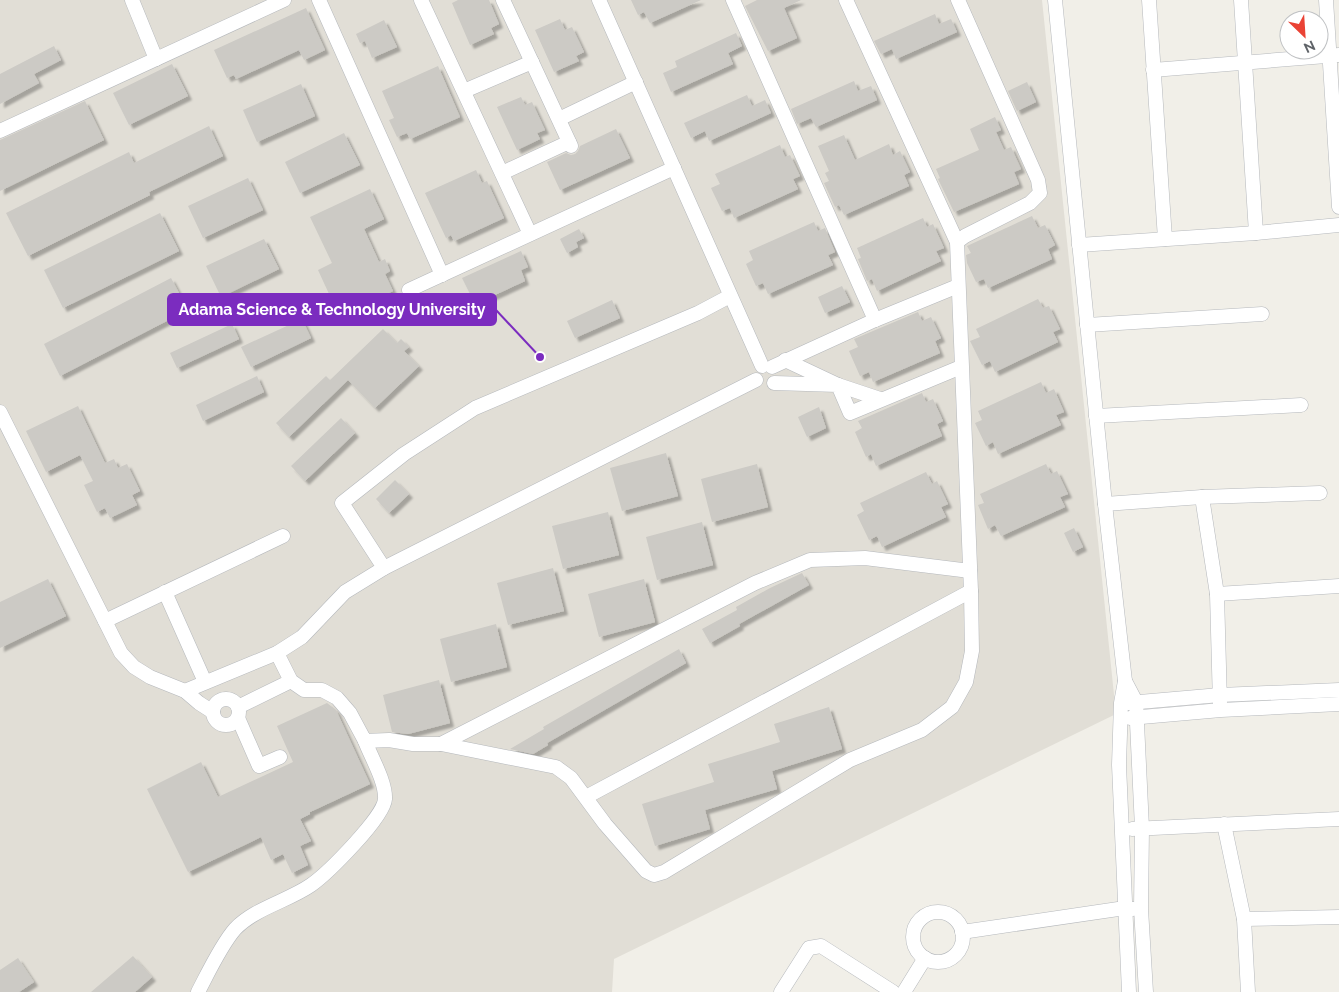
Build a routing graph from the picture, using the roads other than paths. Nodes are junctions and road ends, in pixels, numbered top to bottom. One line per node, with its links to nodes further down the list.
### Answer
1 (132, 0): 15 (street)
2 (320, 0): 32 (street)
3 (421, 0): 20 (street)
4 (599, 0): 19 (street)
5 (733, 0): 37 (street)
6 (846, 0): 30 (street)
7 (958, 0): 30 (street)
8 (1055, 0): 31 (street)
9 (1149, 0): 18 (street)
10 (1241, 0): 17 (street)
11 (1326, 0): 14 (street)
12 (279, 1): 15 (street)
13 (508, 2): 16 (street)
14 (1334, 56): 17 (street); 25 (street)
15 (156, 59): 22 (street)
16 (532, 62): 20 (street); 21 (street)
17 (1245, 63): 18 (street); 27 (street)
18 (1153, 70): 29 (street)
19 (636, 82): 21 (street); 23 (street)
20 (464, 91): 24 (street)
21 (559, 119): 24 (street)
22 (0, 131)
23 (674, 168): 28 (street); 35 (street)
24 (502, 173): 28 (street)
25 (1339, 207)
26 (1339, 225): 27 (street)
27 (1256, 233): 29 (street)
28 (530, 234): 32 (street)
29 (1165, 239): 31 (street)
30 (957, 242): 33 (street)
31 (1079, 245): 38 (street)
32 (442, 275): 34 (street)
33 (958, 286): 37 (street); 41 (street)
34 (410, 290)
35 (730, 296): 40 (street); 53 (street)
36 (1262, 314): 38 (street)
37 (875, 320): 39 (street)
38 (1087, 325): 48 (street)
39 (785, 360): 40 (street); 44 (street)
40 (767, 366): 42 (street); 43 (street)
41 (961, 367): 45 (street); 54 (street)
42 (756, 380): 43 (street); 53 (street)
43 (774, 384): 44 (street)
44 (838, 385): 45 (street); 45 (street)
45 (880, 399)
46 (1301, 405): 48 (street)
47 (0, 412): 59 (street)
48 (1096, 416): 51 (street)
49 (1320, 493): 50 (street)
50 (1202, 497): 51 (street); 58 (street)
51 (1105, 504): 63 (street)
52 (283, 536): 57 (street)
53 (384, 568): 60 (street)
54 (970, 571): 56 (street); 76 (street)
55 (1339, 586): 58 (street)
56 (971, 591): 78 (street); 78 (street)
57 (165, 592): 59 (street); 61 (street)
58 (1216, 594): 66 (street)
59 (105, 621): 65 (street)
60 (277, 652): 61 (street); 62 (street)
61 (208, 681): 65 (street); 70 (street)
62 (291, 681): 72 (street); 75 (street)
63 (1125, 681): 67 (street); 68 (street)
64 (1339, 690): 66 (street)
65 (185, 691): 70 (street)
66 (1220, 695): 67 (street); 71 (street)
67 (1136, 702): 68 (street); 73 (street)
68 (1121, 703): 74 (street)
69 (1339, 704): 71 (street)
70 (217, 706): 72 (street); 72 (street)
71 (1221, 710): 73 (street)
72 (238, 713): 77 (street)
73 (1137, 717): 74 (street); 81 (street)
74 (1122, 718): 82 (street)
75 (365, 741): 76 (street); 89 (street)
76 (441, 744): 78 (street)
77 (280, 757)
78 (586, 798)
79 (1339, 819): 80 (street)
80 (1224, 824): 81 (street); 86 (street)
81 (1142, 828): 82 (street); 84 (street)
82 (1123, 830): 83 (street)
83 (1125, 908): 84 (street); 87 (street); 93 (street)
84 (1141, 909): 94 (street)
85 (1339, 917): 86 (street)
86 (1244, 918): 95 (street)
87 (962, 932): 88 (street); 88 (street)
88 (926, 958): 92 (street)
89 (198, 992)
90 (781, 992): 91 (street)
91 (893, 992)
92 (904, 992)
93 (1129, 992)
94 (1146, 992)
95 (1248, 992)

